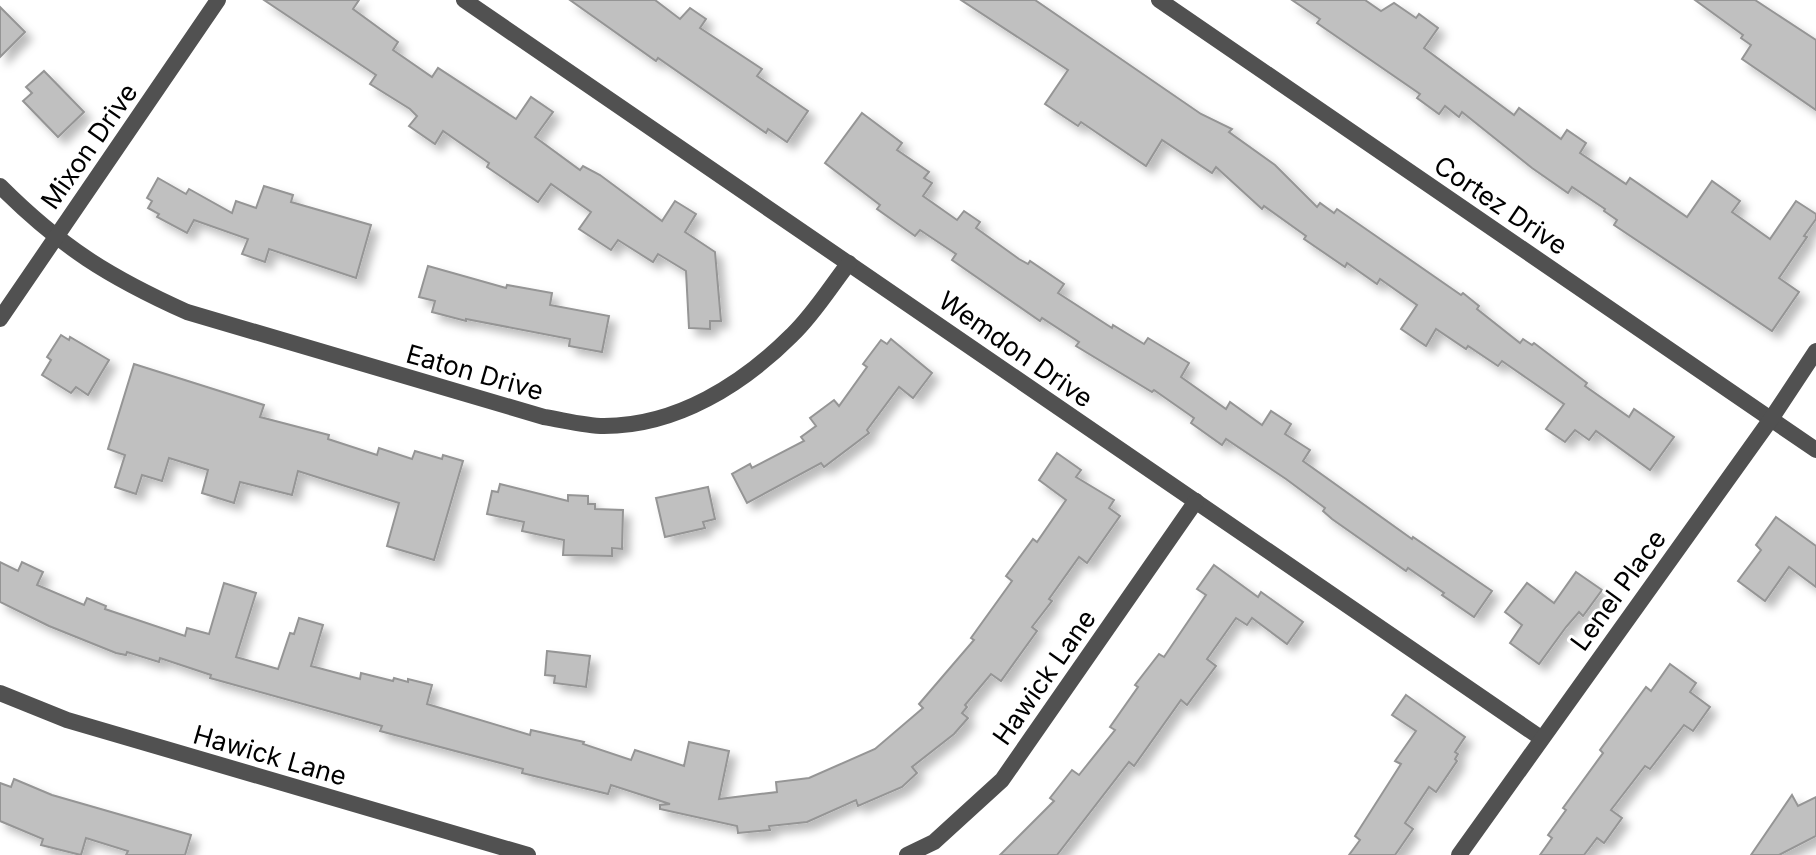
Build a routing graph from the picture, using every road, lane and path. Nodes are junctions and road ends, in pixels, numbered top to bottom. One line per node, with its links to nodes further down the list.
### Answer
1 (218, 0): 5 (street, Mixon Drive)
2 (464, 0): 6 (street, Wemdon Drive)
3 (1159, 0): 9 (street, Cortez Drive)
4 (0, 186): 5 (street, Eaton Drive)
5 (55, 238): 6 (street, Eaton Drive); 7 (street, Mixon Drive)
6 (849, 263): 11 (street, Wemdon Drive)
7 (0, 319)
8 (1816, 351): 9 (street, Lenel Place)
9 (1771, 419): 10 (street, Cortez Drive); 13 (street, Lenel Place)
10 (1816, 450)
11 (1196, 501): 13 (street, Wemdon Drive); 15 (street, Hawick Lane)
12 (0, 693): 14 (street, Hawick Lane)
13 (1541, 738): 16 (street, Lenel Place)
14 (528, 855)
15 (907, 855)
16 (1459, 855)

